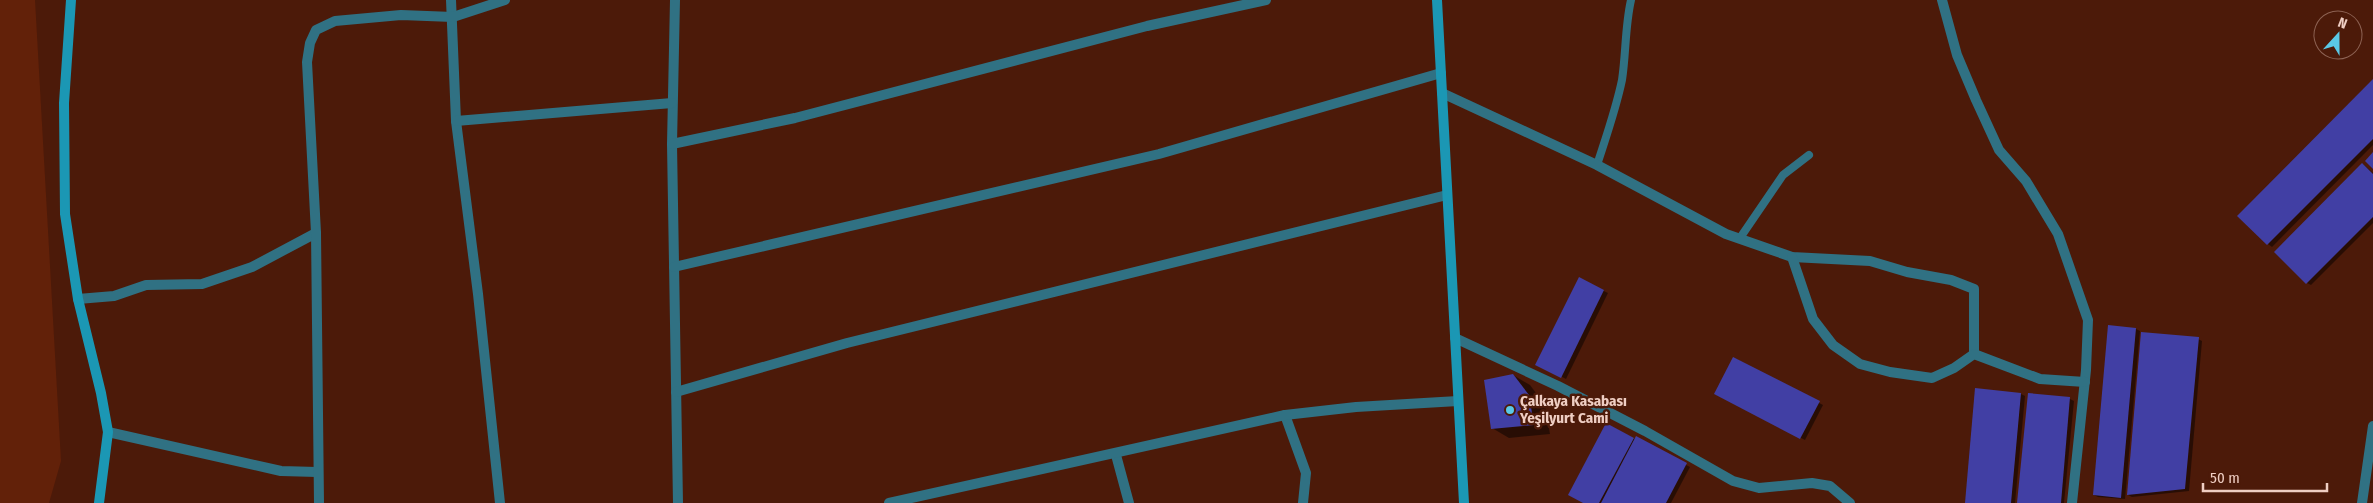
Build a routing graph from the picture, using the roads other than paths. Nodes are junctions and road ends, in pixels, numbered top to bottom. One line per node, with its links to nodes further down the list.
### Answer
1 (71, 0): 22 (main road)
2 (451, 0): 9 (street)
3 (505, 0): 9 (street)
4 (676, 0): 12 (street)
5 (1266, 0): 14 (street)
6 (1437, 0): 10 (main road)
7 (1632, 0): 16 (lane)
8 (1942, 0): 25 (street)
9 (453, 17): 13 (street); 18 (street)
10 (1441, 74): 11 (main road); 21 (street)
11 (1442, 93): 16 (street); 17 (main road)
12 (672, 103): 13 (street); 14 (street)
13 (456, 120): 35 (street)
14 (672, 144): 21 (street)
15 (1809, 155): 19 (lane)
16 (1597, 165): 19 (street)
17 (1447, 195): 23 (main road); 26 (street)
18 (316, 233): 22 (street); 32 (street)
19 (1740, 238): 20 (street)
20 (1792, 257): 24 (street); 24 (street)
21 (674, 267): 26 (street)
22 (78, 299): 30 (main road)
23 (1455, 338): 27 (main road); 41 (street)
24 (1974, 354): 25 (street)
25 (2085, 382): 42 (street)
26 (676, 392): 36 (street)
27 (1458, 401): 28 (street); 40 (main road)
28 (1285, 416): 31 (street); 39 (street)
29 (2373, 426): 43 (street)
30 (108, 432): 32 (street); 33 (main road)
31 (1116, 454): 37 (street); 38 (street)
32 (318, 472): 34 (street)
33 (100, 503)
34 (319, 503)
35 (500, 503)
36 (678, 503)
37 (889, 503)
38 (1129, 503)
39 (1303, 503)
40 (1464, 503)
41 (1850, 503)
42 (2072, 503)
43 (2362, 503)

